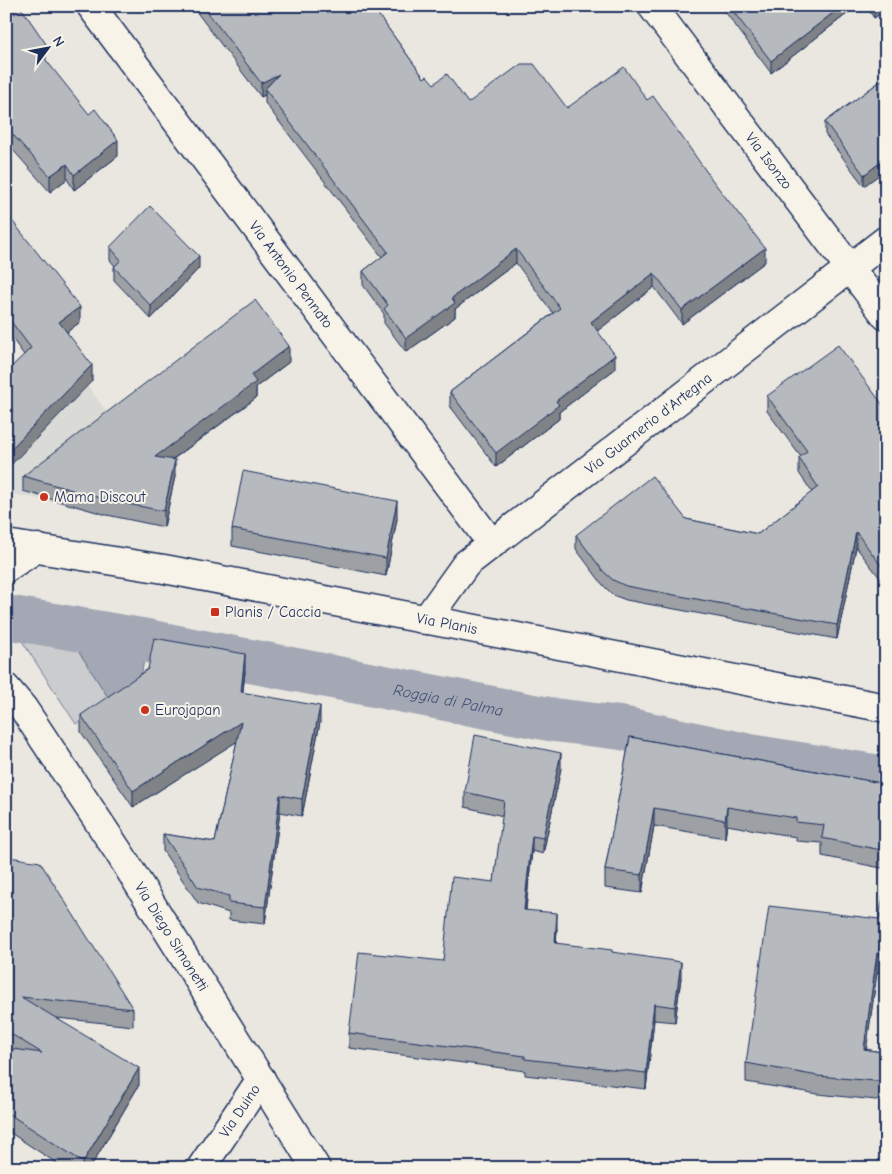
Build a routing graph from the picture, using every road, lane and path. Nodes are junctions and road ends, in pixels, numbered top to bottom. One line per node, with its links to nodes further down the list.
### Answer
1 (91, 6): 7 (street, Via Antonio Pennato)
2 (652, 6): 4 (street, Via Isonzo)
3 (886, 240): 4 (street, Via Guarnerio d'Artegna)
4 (850, 268): 5 (street, Via Isonzo); 7 (street, Via Guarnerio d'Artegna)
5 (886, 316)
6 (6, 544): 8 (street, Via Planis)
7 (492, 544): 10 (street, Via Guarnerio d'Artegna)
8 (37, 548): 9 (street); 10 (street, Via Planis)
9 (6, 568)
10 (426, 620): 13 (street, Via Planis)
11 (6, 673): 12 (street, Via Diego Simonetti)
12 (14, 698): 14 (street, Via Diego Simonetti)
13 (886, 708)
14 (261, 1079): 15 (street, Via Duino); 16 (street, Via Diego Simonetti)
15 (201, 1168)
16 (316, 1168)

